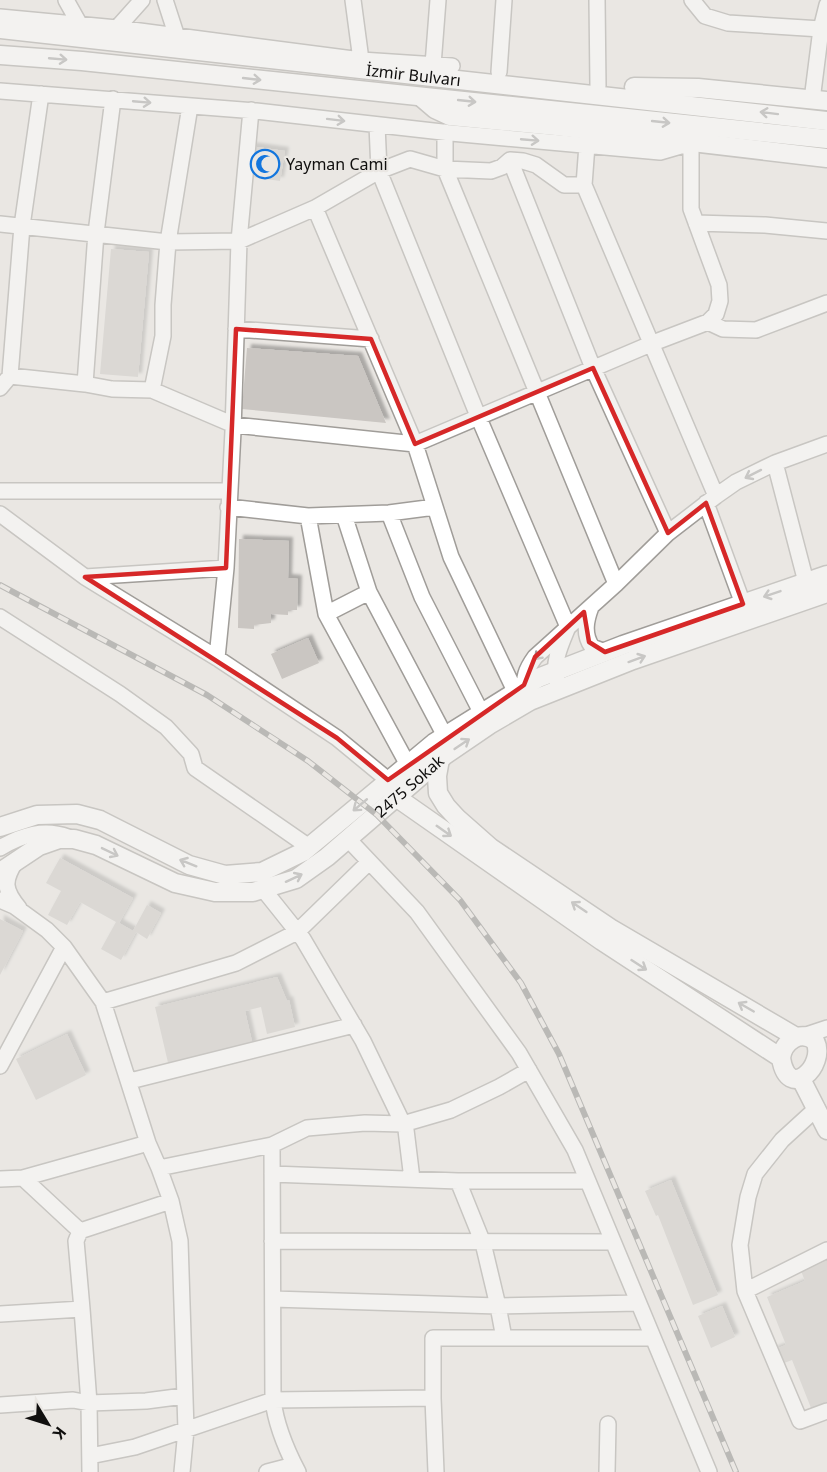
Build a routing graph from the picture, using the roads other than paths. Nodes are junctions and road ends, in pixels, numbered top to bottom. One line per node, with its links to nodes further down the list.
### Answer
1 (66, 0): 11 (street)
2 (142, 0): 12 (street)
3 (165, 0): 14 (street)
4 (353, 0): 16 (street)
5 (438, 0): 17 (street)
6 (504, 0): 18 (street)
7 (597, 0): 19 (street)
8 (692, 0): 13 (street)
9 (827, 5): 13 (street)
10 (1, 18): 11 (street); 17 (main road, İzmir Bulvarı)
11 (80, 25): 12 (street)
12 (117, 28): 14 (street)
13 (821, 29): 24 (street)
14 (177, 37): 16 (street)
15 (0, 55): 22 (main road, İzmir Bulvarı, one-way to 22)
16 (361, 60): 17 (street)
17 (431, 70): 18 (main road); 27 (main road, İzmir Bulvarı, one-way to 17)
18 (499, 72): 19 (main road)
19 (598, 86): 24 (main road)
20 (0, 91): 21 (street)
21 (41, 94): 23 (street); 41 (street)
22 (421, 97): 30 (main road, İzmir Bulvarı, one-way to 30); 31 (main road)
23 (113, 99): 25 (street, one-way to 25); 43 (street)
24 (820, 101)
25 (190, 105): 26 (street); 45 (street)
26 (251, 110): 28 (street, one-way to 28); 44 (street)
27 (827, 121)
28 (377, 125): 29 (street); 36 (street)
29 (445, 132): 32 (street, one-way to 32); 35 (street)
30 (827, 139)
31 (691, 142): 32 (street); 33 (main road); 39 (street)
32 (587, 145): 37 (street)
33 (827, 158)
34 (510, 160): 35 (street); 37 (street); 51 (street)
35 (446, 169): 36 (street); 55 (street)
36 (379, 171): 38 (street); 56 (street)
37 (584, 185): 50 (street)
38 (315, 208): 44 (street); 49 (street)
39 (696, 223): 42 (street); 47 (street)
40 (0, 224): 41 (street)
41 (22, 226): 43 (street); 52 (street)
42 (827, 231)
43 (96, 233): 45 (street); 53 (street)
44 (239, 240): 45 (street); 48 (street)
45 (168, 242): 54 (street)
46 (827, 303): 47 (street)
47 (708, 322): 50 (street)
48 (236, 329): 49 (street); 57 (street)
49 (371, 339): 58 (street)
50 (652, 343): 51 (street); 63 (street)
51 (593, 368): 55 (street); 70 (street)
52 (5, 382): 53 (street)
53 (85, 384): 54 (street)
54 (152, 390): 57 (street)
55 (536, 392): 56 (street); 75 (street)
56 (478, 416): 58 (street); 82 (street)
57 (234, 425): 58 (street); 61 (street)
58 (415, 444): 65 (street)
59 (827, 444): 60 (street)
60 (775, 463): 63 (street, one-way to 63); 74 (street)
61 (230, 490): 62 (street); 64 (street)
62 (0, 491)
63 (711, 500): 70 (street); 78 (street)
64 (228, 507): 69 (street); 71 (street)
65 (435, 507): 66 (street); 86 (street)
66 (389, 513): 68 (street); 87 (street)
67 (0, 514): 73 (street)
68 (344, 515): 69 (street); 76 (street)
69 (308, 516): 80 (street)
70 (668, 533): 75 (street)
71 (226, 568): 73 (street); 84 (street)
72 (827, 575): 74 (main road, 2475 Sokak)
73 (85, 577): 84 (street)
74 (806, 582): 78 (main road, 2475 Sokak, one-way to 78)
75 (616, 584): 79 (street)
76 (369, 592): 80 (street); 88 (street)
77 (827, 593): 85 (main road, 2475 Sokak, one-way to 77)
78 (743, 604): 83 (main road, 2475 Sokak)
79 (592, 606): 82 (street); 83 (street)
80 (326, 614): 90 (street)
81 (0, 617): 96 (street)
82 (568, 627): 85 (street); 86 (street, one-way to 86)
83 (605, 652): 85 (main road, 2475 Sokak)
84 (217, 658): 91 (street)
85 (557, 679): 86 (main road, 2475 Sokak)
86 (523, 693): 87 (main road, 2475 Sokak); 89 (main road, 2475 Sokak, one-way to 86)
87 (481, 712): 88 (main road, 2475 Sokak)
88 (445, 736): 90 (main road, 2475 Sokak)
89 (440, 759): 92 (main road, 2475 Sokak); 109 (main road, one-way to 89)
90 (408, 765): 91 (main road, 2475 Sokak)
91 (388, 780): 96 (main road, 2475 Sokak, one-way to 96)
92 (396, 797): 95 (main road, 2475 Sokak); 110 (main road, one-way to 110)
93 (0, 827): 96 (main road, 2475 Sokak, one-way to 93)
94 (74, 838): 97 (street); 98 (main road); 101 (main road, 2475 Sokak, one-way to 101)
95 (348, 840): 99 (street); 101 (main road, 2475 Sokak, one-way to 95)
96 (309, 847)
97 (0, 848)
98 (16, 860): 100 (main road); 103 (street)
99 (369, 861): 104 (street); 113 (street)
100 (0, 872)
101 (263, 889): 104 (street)
102 (0, 900): 103 (street)
103 (21, 911): 105 (street)
104 (297, 932): 106 (street); 107 (street)
105 (64, 947): 106 (street); 112 (street)
106 (103, 1002): 115 (street)
107 (354, 1025): 115 (street); 117 (street)
108 (827, 1028): 109 (street)
109 (800, 1037): 110 (main road); 111 (main road)
110 (781, 1058): 114 (main road)
111 (824, 1063): 114 (main road)
112 (0, 1066)
113 (529, 1070): 117 (street); 127 (street)
114 (801, 1079): 116 (main road)
115 (130, 1081): 119 (street)
116 (817, 1108): 118 (main road); 134 (street)
117 (403, 1124): 120 (street); 125 (street)
118 (827, 1130)
119 (148, 1143): 121 (street); 123 (street)
120 (272, 1145): 121 (street); 122 (street)
121 (159, 1168): 128 (street)
122 (272, 1174): 125 (street); 130 (street)
123 (23, 1178): 124 (street); 129 (street)
124 (0, 1179)
125 (412, 1179): 126 (street)
126 (458, 1181): 127 (street); 132 (street)
127 (588, 1181): 131 (street)
128 (171, 1201): 129 (street); 142 (street)
129 (80, 1231): 138 (street)
130 (273, 1241): 132 (street); 135 (street)
131 (613, 1242): 132 (street); 136 (street)
132 (483, 1243): 137 (street)
133 (827, 1250): 134 (street)
134 (745, 1291): 147 (street)
135 (273, 1299): 137 (street); 144 (street)
136 (638, 1303): 137 (street); 141 (street)
137 (498, 1306): 140 (street)
138 (82, 1309): 139 (street); 145 (street)
139 (0, 1314)
140 (504, 1338): 141 (street); 143 (street)
141 (653, 1338): 157 (street)
142 (184, 1396): 145 (street); 149 (street)
143 (433, 1398): 144 (street); 155 (street)
144 (273, 1400): 149 (street); 151 (street)
145 (89, 1404): 146 (street); 150 (street)
146 (0, 1405)
147 (827, 1411)
148 (608, 1424): 156 (street)
149 (186, 1430): 150 (street); 153 (street)
150 (90, 1456): 152 (street)
151 (296, 1468): 154 (street)
152 (90, 1472)
153 (182, 1472)
154 (267, 1472)
155 (436, 1472)
156 (607, 1472)
157 (710, 1472)

